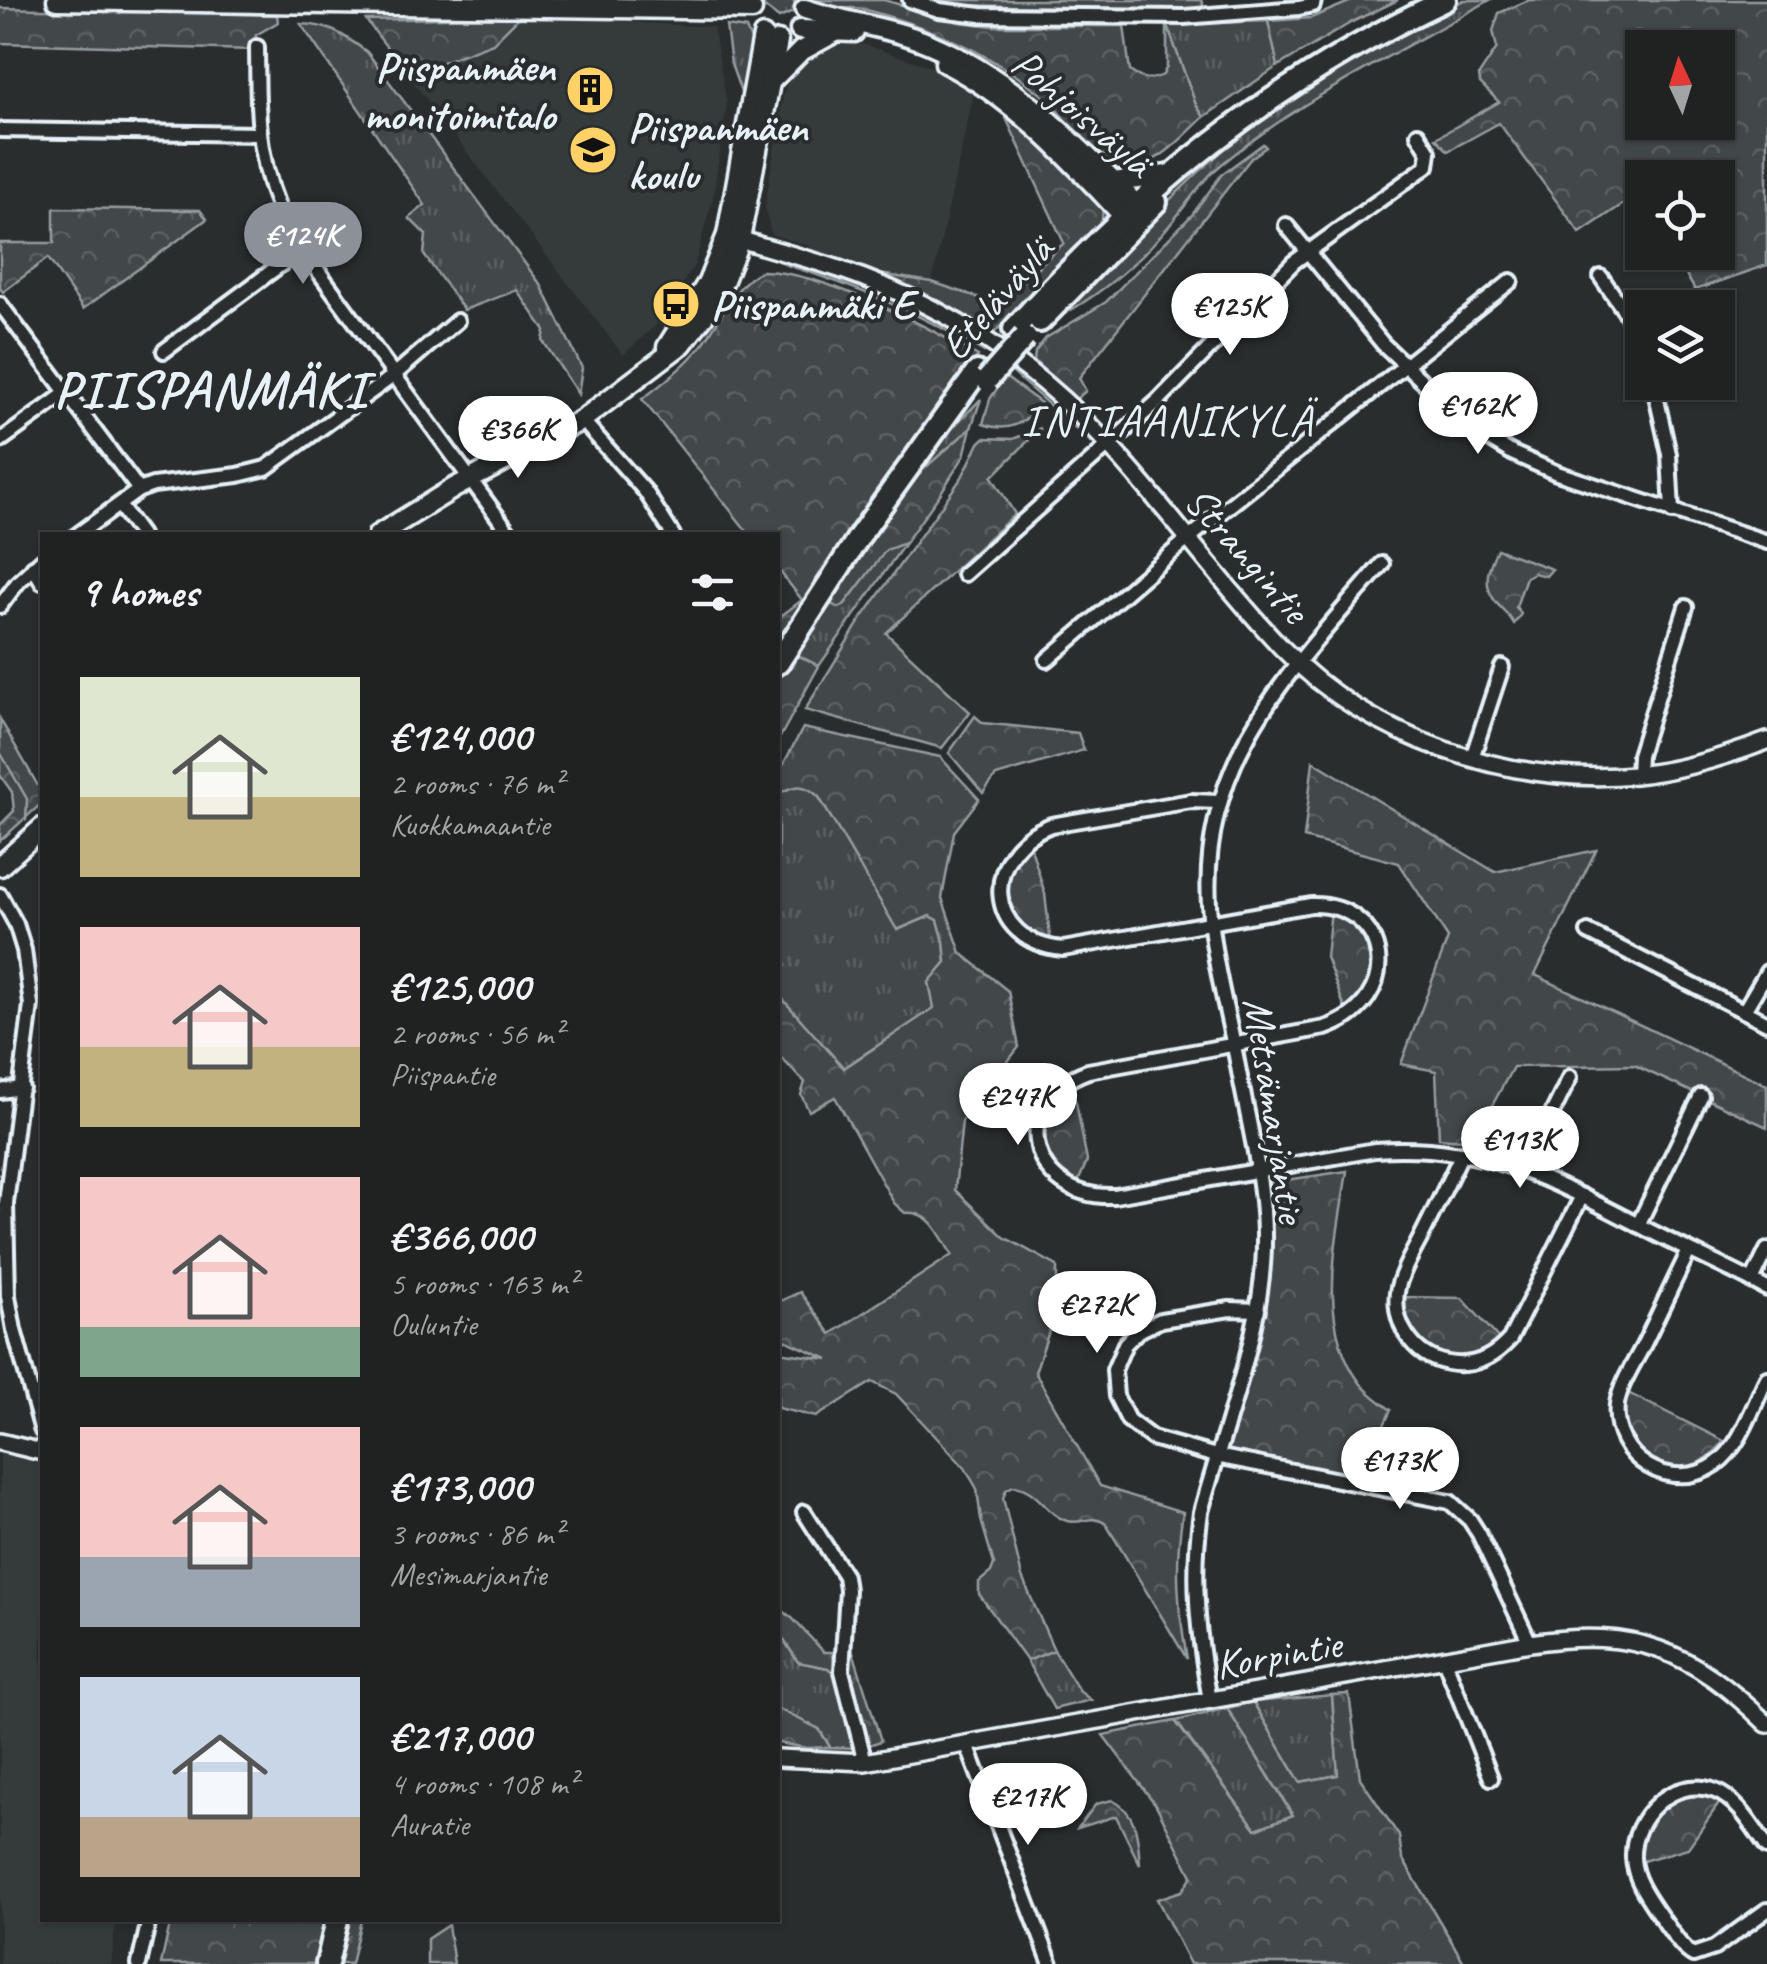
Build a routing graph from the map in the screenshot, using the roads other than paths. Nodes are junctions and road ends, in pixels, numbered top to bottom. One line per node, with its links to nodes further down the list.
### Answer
1 (57, 0): 5 (main road)
2 (910, 0): 3 (street)
3 (1314, 0)
4 (1446, 0): 13 (highway)
5 (256, 2): 6 (main road)
6 (754, 5): 10 (main road)
7 (803, 5): 8 (main road); 18 (main road, Pohjoisväylä)
8 (800, 30): 9 (main road, Pohjoisväylä); 10 (main road)
9 (839, 30): 12 (main road); 19 (main road, Pohjoisväylä)
10 (770, 39): 12 (main road); 22 (main road)
11 (257, 46): 15 (street)
12 (768, 83): 22 (main road)
13 (1273, 99): 17 (highway); 19 (highway)
14 (0, 130): 15 (street)
15 (258, 134): 23 (street)
16 (1418, 134): 24 (street)
17 (1168, 174): 18 (main road); 19 (highway)
18 (1114, 182): 19 (main road, Pohjoisväylä)
19 (1134, 214): 54 (highway, Eteläväylä)
20 (334, 225): 23 (street)
21 (1286, 226): 24 (street)
22 (734, 237): 35 (main road); 37 (street, Strangintie)
23 (302, 249): 30 (street); 32 (street)
24 (1308, 252): 31 (street); 37 (street)
25 (1601, 277): 28 (street)
26 (1510, 281): 31 (street)
27 (0, 304): 33 (street)
28 (1625, 312)
29 (458, 321): 32 (street)
30 (164, 350)
31 (1404, 366): 41 (street); 47 (street)
32 (393, 376): 38 (street); 39 (street)
33 (66, 394): 36 (street); 39 (street)
34 (1657, 400): 41 (street)
35 (582, 420): 38 (main road); 46 (street)
36 (0, 441)
37 (1108, 445): 47 (street, Strangintie); 51 (street)
38 (472, 478): 44 (main road); 45 (street)
39 (139, 490): 40 (street)
40 (120, 505): 42 (street); 43 (street)
41 (1672, 512): 48 (street)
42 (81, 532)
43 (139, 532)
44 (383, 532)
45 (509, 532)
46 (671, 532)
47 (1190, 538): 55 (street); 56 (street, Strangintie)
48 (1767, 542)
49 (38, 564): 52 (street)
50 (1382, 564): 56 (street, Metsämarjantie)
51 (964, 574)
52 (1, 599)
53 (1686, 607): 60 (street)
54 (780, 659)
55 (1047, 660)
56 (1298, 662): 59 (street, Strangintie); 61 (street, Metsämarjantie)
57 (1502, 667): 59 (street)
58 (1767, 741): 60 (street, Strangintie)
59 (1472, 758): 60 (street, Strangintie)
60 (1638, 775)
61 (1220, 802): 65 (street, Metsämarjantie); 65 (street)
62 (40, 830): 63 (main road)
63 (0, 866)
64 (0, 895): 72 (street)
65 (1212, 924): 70 (street, Metsämarjantie); 70 (street)
66 (1588, 932): 68 (street)
67 (1767, 972): 68 (street)
68 (1744, 1012): 69 (street)
69 (1767, 1023)
70 (1234, 1044): 77 (street, Metsämarjantie); 77 (street)
71 (1570, 1078): 76 (street)
72 (22, 1088): 73 (street); 86 (street)
73 (0, 1090)
74 (1701, 1096): 79 (street)
75 (1462, 1153): 76 (street); 77 (street); 78 (street)
76 (1524, 1170): 78 (street)
77 (1256, 1171): 84 (street, Metsämarjantie)
78 (1582, 1196): 79 (street)
79 (1638, 1225): 81 (street)
80 (1767, 1250): 82 (street)
81 (1689, 1251): 82 (street); 85 (street)
82 (1752, 1281): 83 (street)
83 (1767, 1289)
84 (1258, 1310): 89 (street, Metsämarjantie); 89 (street)
85 (1767, 1378)
86 (40, 1424)
87 (0, 1442): 88 (street)
88 (40, 1452)
89 (1216, 1456): 91 (street); 93 (street, Metsämarjantie)
90 (804, 1512): 97 (street)
91 (1530, 1643): 92 (street, Korpintie); 94 (street, Korpintie)
92 (1444, 1659): 93 (street, Korpintie); 98 (street)
93 (1210, 1700): 95 (street, Korpintie)
94 (1767, 1724)
95 (967, 1745): 97 (street, Korpintie); 105 (street)
96 (780, 1758): 97 (street, Korpintie)
97 (865, 1762)
98 (1491, 1778)
99 (1767, 1847): 100 (street)
100 (1767, 1910)
101 (149, 1922): 103 (street)
102 (338, 1922): 104 (highway)
103 (139, 1964)
104 (327, 1964)
105 (1051, 1964)

